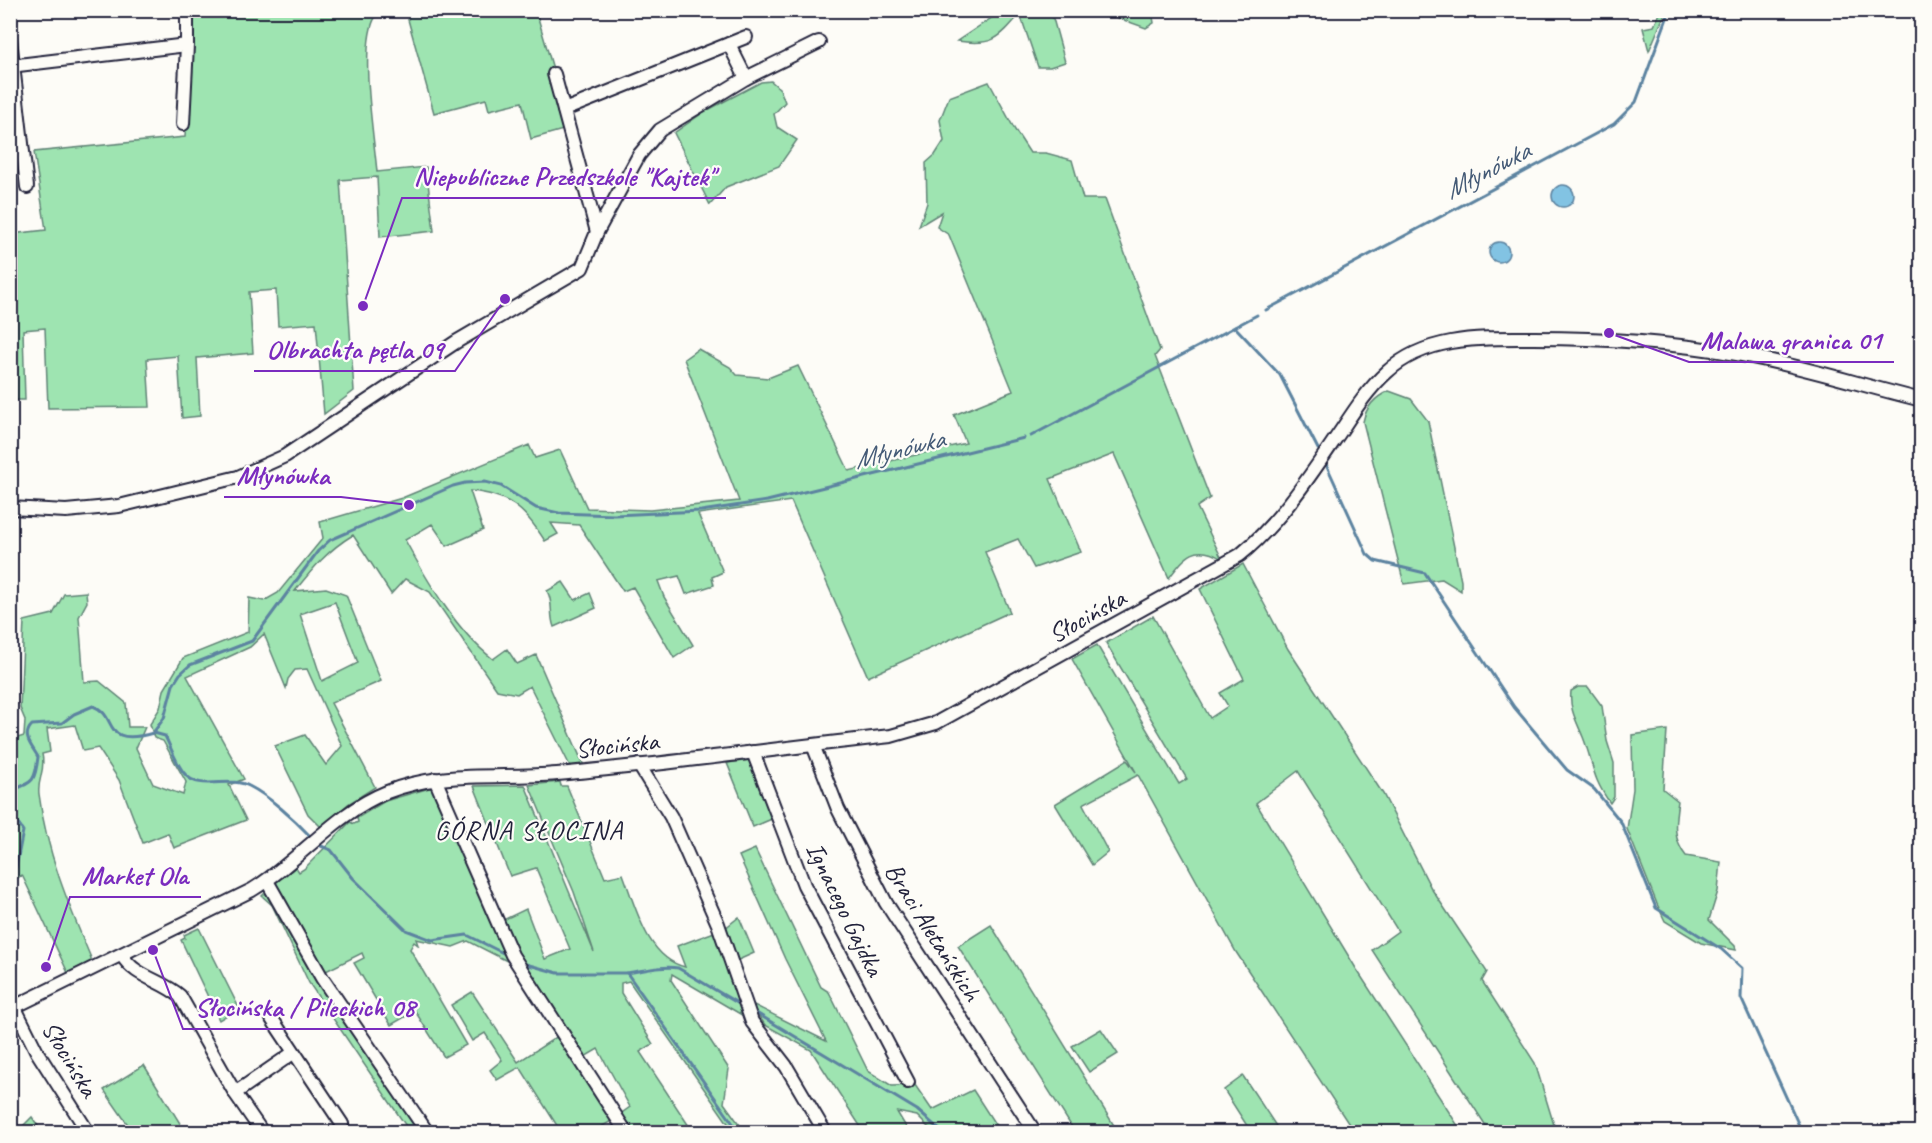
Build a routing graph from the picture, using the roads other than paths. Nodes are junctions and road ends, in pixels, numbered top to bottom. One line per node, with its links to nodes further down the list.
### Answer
1 (188, 10): 6 (street)
2 (746, 37): 5 (street)
3 (10, 39): 7 (street)
4 (819, 42): 9 (street)
5 (729, 44): 9 (street); 10 (street)
6 (187, 45): 7 (street); 11 (street)
7 (12, 65): 12 (street)
8 (554, 74): 10 (street)
9 (746, 78): 13 (street)
10 (564, 110): 13 (street)
11 (183, 124)
12 (27, 187)
13 (597, 232): 15 (street)
14 (1922, 400): 16 (street, Słocińska)
15 (10, 508)
16 (813, 745): 17 (street, Słocińska); 33 (street, Braci Aletańskich)
17 (753, 752): 18 (street, Słocińska); 25 (street, Ignacego Gajdka)
18 (639, 765): 19 (street, Słocińska); 32 (street)
19 (435, 778): 20 (street, Słocińska); 31 (street)
20 (267, 881): 21 (street, Słocińska); 30 (street)
21 (122, 955): 22 (street, Słocińska); 26 (street)
22 (13, 1009): 28 (street, Słocińska)
23 (272, 1019): 24 (street)
24 (293, 1053): 26 (street); 27 (street)
25 (908, 1082)
26 (235, 1093): 29 (street)
27 (342, 1124)
28 (88, 1132)
29 (262, 1132)
30 (427, 1132)
31 (626, 1132)
32 (825, 1132)
33 (1035, 1132)

